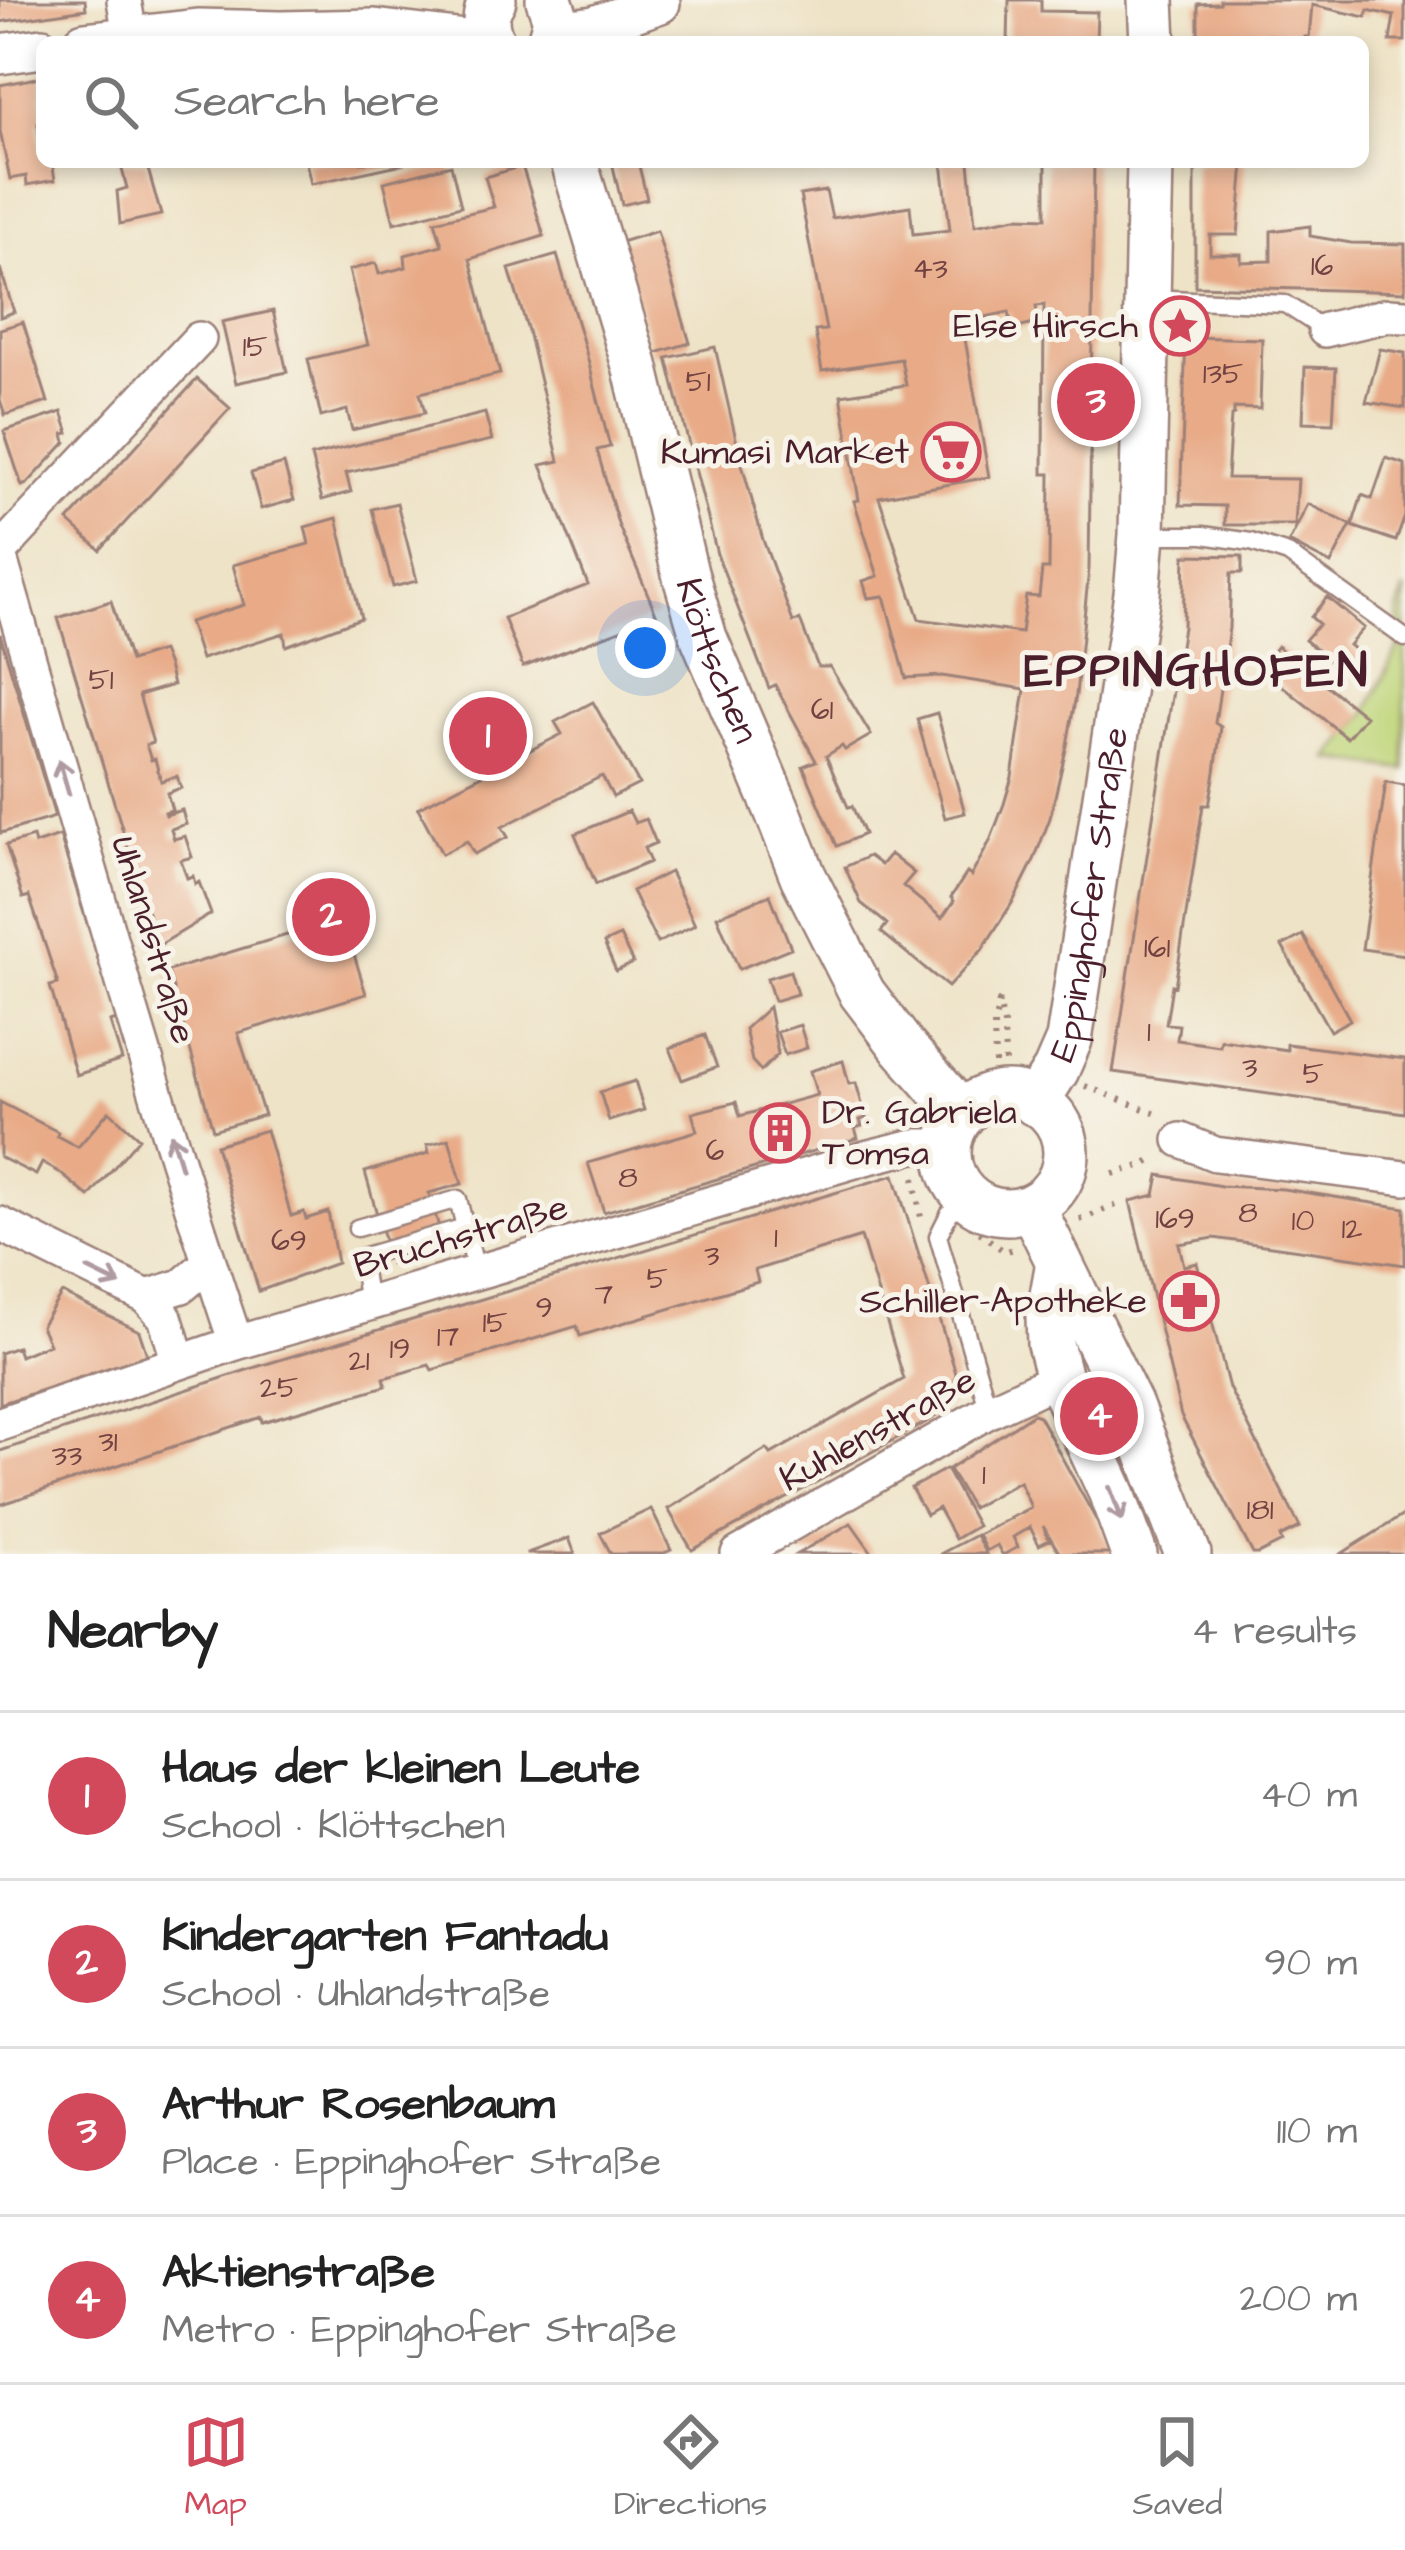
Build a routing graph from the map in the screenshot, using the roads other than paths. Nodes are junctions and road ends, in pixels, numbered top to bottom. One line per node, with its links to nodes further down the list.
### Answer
1 (1151, 0): 7 (main road)
2 (658, 1): 3 (street)
3 (552, 15)
4 (127, 18): 5 (street); 6 (street)
5 (489, 22)
6 (95, 36)
7 (1153, 36)
8 (36, 49): 9 (street)
9 (0, 54)
10 (576, 168): 20 (main road, Klöttschen)
11 (1150, 168): 12 (main road, Eppinghofer Straße)
12 (1146, 298): 14 (lane); 16 (main road, Eppinghofer Straße)
13 (1405, 316): 14 (street)
14 (1325, 330)
15 (199, 339): 17 (street)
16 (1142, 535): 18 (lane); 19 (main road, Eppinghofer Straße)
17 (0, 555): 28 (street, Uhlandstraße, one-way to 17)
18 (1405, 638)
19 (1046, 1087): 20 (main road); 27 (main road)
20 (955, 1130): 23 (main road); 29 (street, Bruchstraße)
21 (1180, 1140): 22 (street)
22 (1405, 1178)
23 (958, 1203): 27 (main road); 35 (lane)
24 (0, 1224): 30 (street, one-way to 30)
25 (465, 1227): 26 (lane); 29 (lane); 31 (lane)
26 (357, 1228)
27 (1046, 1235): 34 (main road); 39 (main road)
28 (209, 1263): 30 (street); 32 (street, Uhlandstraße)
29 (478, 1274): 31 (street, Bruchstraße)
30 (147, 1297): 33 (street)
31 (368, 1305): 32 (street, Bruchstraße)
32 (236, 1343): 33 (street, Bruchstraße)
33 (179, 1363): 36 (street, Bruchstraße)
34 (1060, 1378): 35 (street, Kuhlenstraße); 38 (main road, one-way to 38)
35 (989, 1411): 37 (street, Kuhlenstraße)
36 (0, 1424)
37 (751, 1550)
38 (1134, 1554)
39 (1188, 1554)

